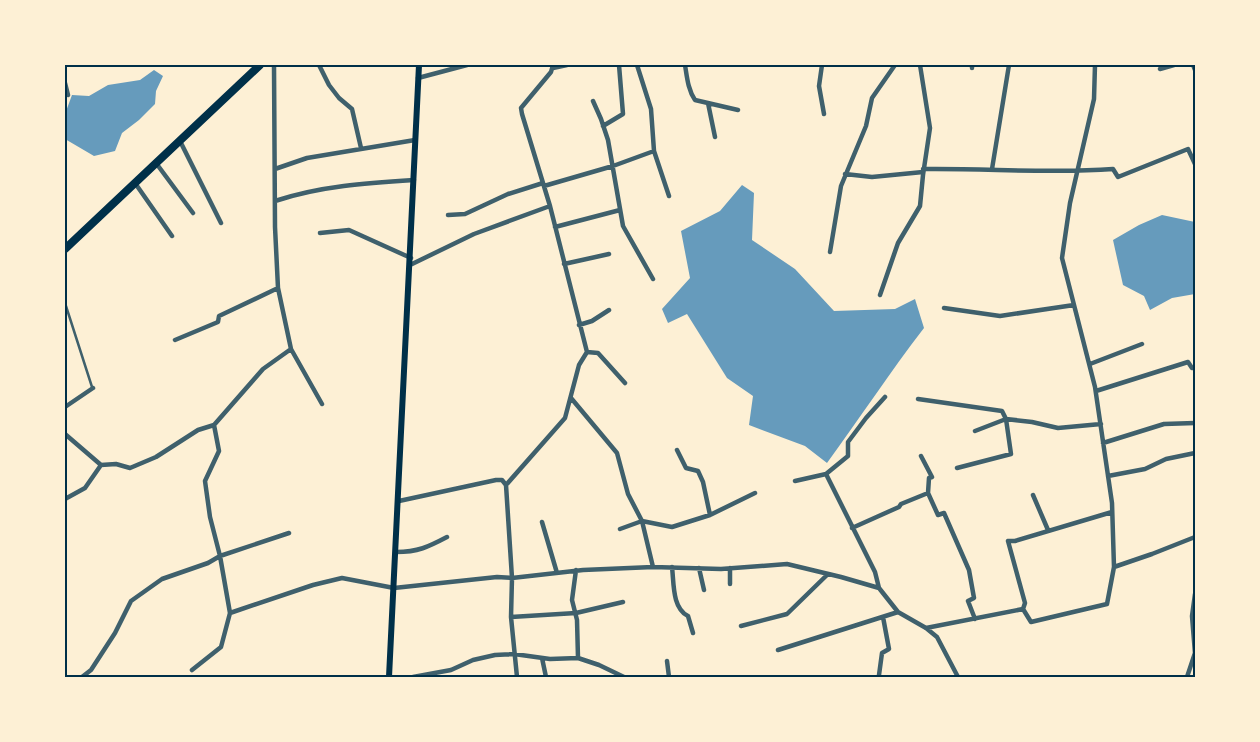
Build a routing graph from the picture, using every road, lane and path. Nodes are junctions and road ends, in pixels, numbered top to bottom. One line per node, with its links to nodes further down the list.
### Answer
1 (260, 65): 30 (main road)
2 (274, 65): 36 (street)
3 (319, 65): 31 (street)
4 (419, 65): 20 (main road)
5 (466, 65): 20 (street)
6 (567, 65): 17 (street)
7 (619, 65): 27 (street)
8 (636, 65): 32 (street)
9 (685, 65): 24 (street)
10 (822, 65): 26 (street)
11 (894, 65): 40 (street)
12 (920, 65): 38 (street)
13 (1009, 65): 37 (street)
14 (1095, 65): 39 (street)
15 (1174, 65): 18 (street)
16 (1193, 65): 19 (street)
17 (553, 66): 43 (street)
18 (1160, 68)
19 (1195, 70)
20 (418, 78): 29 (main road)
21 (65, 83): 22 (street)
22 (68, 94)
23 (593, 101): 27 (street)
24 (708, 103): 25 (street); 28 (street)
25 (738, 110)
26 (824, 114)
27 (603, 126): 35 (street)
28 (715, 136)
29 (415, 140): 31 (street); 41 (main road)
30 (180, 141): 33 (main road); 50 (street)
31 (361, 148): 36 (street)
32 (654, 151): 35 (street); 44 (street)
33 (156, 163): 42 (main road); 48 (street)
34 (1195, 164): 39 (street)
35 (613, 166): 43 (street); 47 (street)
36 (275, 169): 45 (street)
37 (992, 169): 38 (street); 39 (street)
38 (923, 170): 40 (street); 61 (street)
39 (1078, 172): 63 (street)
40 (845, 174): 55 (street)
41 (414, 180): 45 (street); 57 (main road)
42 (135, 183): 53 (street); 54 (main road)
43 (543, 184): 46 (street); 49 (street)
44 (669, 196)
45 (275, 201): 60 (street)
46 (550, 206): 51 (street); 57 (street)
47 (620, 210): 51 (street); 59 (street)
48 (193, 213)
49 (448, 215)
50 (221, 223)
51 (555, 228): 58 (street)
52 (320, 233): 57 (street)
53 (172, 236)
54 (65, 250)
55 (830, 252)
56 (609, 254): 58 (street)
57 (410, 262): 101 (main road)
58 (564, 264): 66 (street)
59 (654, 279)
60 (278, 288): 67 (street); 69 (street)
61 (880, 295)
62 (65, 303): 74 (lane)
63 (1074, 305): 64 (street); 71 (street)
64 (944, 308)
65 (608, 310): 66 (street)
66 (579, 325): 70 (street)
67 (174, 340)
68 (1142, 344): 71 (street)
69 (291, 349): 79 (street); 84 (street)
70 (586, 352): 73 (street); 77 (street)
71 (1090, 364): 75 (street)
72 (1195, 367): 75 (street)
73 (625, 383)
74 (93, 388): 80 (street)
75 (1096, 391): 83 (street)
76 (885, 397): 93 (street)
77 (571, 398): 96 (street); 104 (street)
78 (918, 399): 81 (street)
79 (322, 404)
80 (65, 407)
81 (1006, 419): 83 (street); 85 (street); 92 (street)
82 (1195, 423): 87 (street)
83 (1101, 424): 87 (street)
84 (214, 425): 91 (street); 113 (street)
85 (975, 431)
86 (65, 434): 91 (street)
87 (1103, 443): 94 (street)
88 (677, 450): 103 (street)
89 (1195, 453): 94 (street)
90 (921, 456): 97 (street)
91 (100, 465): 100 (street)
92 (957, 468)
93 (826, 474): 95 (street); 106 (street)
94 (1108, 476): 102 (street)
95 (795, 481)
96 (506, 485): 101 (street); 122 (street)
97 (928, 493): 106 (street); 135 (street)
98 (754, 494): 103 (street)
99 (1034, 495): 108 (street)
100 (65, 499)
101 (399, 501): 112 (main road)
102 (1112, 512): 108 (street); 116 (street)
103 (710, 515): 104 (street)
104 (642, 521): 107 (street); 114 (street)
105 (542, 522): 120 (street)
106 (852, 528): 125 (street)
107 (620, 529)
108 (1048, 530): 129 (street)
109 (289, 533): 113 (street)
110 (447, 537): 112 (street)
111 (1195, 537): 116 (street)
112 (396, 552): 124 (main road)
113 (220, 556): 131 (street); 147 (street)
114 (653, 567): 115 (street); 119 (street)
115 (672, 567): 117 (street); 138 (street)
116 (1114, 567): 129 (street)
117 (699, 568): 118 (street); 126 (street)
118 (730, 568): 121 (street); 123 (street)
119 (576, 570): 120 (street); 132 (street)
120 (557, 573): 122 (street)
121 (828, 574): 125 (street); 136 (street)
122 (512, 578): 124 (street); 133 (street)
123 (730, 584)
124 (394, 588): 131 (street); 148 (main road)
125 (879, 588): 130 (street)
126 (704, 590)
127 (1195, 594): 144 (street)
128 (623, 602): 132 (street)
129 (1023, 609): 135 (street)
130 (898, 612): 134 (street); 137 (street)
131 (230, 613): 145 (street)
132 (576, 614): 133 (street); 142 (street)
133 (511, 617): 140 (street)
134 (884, 617): 139 (street); 146 (street)
135 (975, 618): 137 (street)
136 (741, 626)
137 (926, 628): 154 (street)
138 (693, 633)
139 (778, 650)
140 (514, 654): 141 (street); 149 (street); 150 (street)
141 (542, 658): 142 (street); 151 (street)
142 (578, 658): 152 (street)
143 (667, 661): 153 (street)
144 (1194, 661): 155 (street)
145 (192, 670)
146 (879, 675)
147 (82, 677)
148 (389, 677)
149 (413, 677)
150 (517, 677)
151 (546, 677)
152 (624, 677)
153 (669, 677)
154 (958, 677)
155 (1187, 677)

